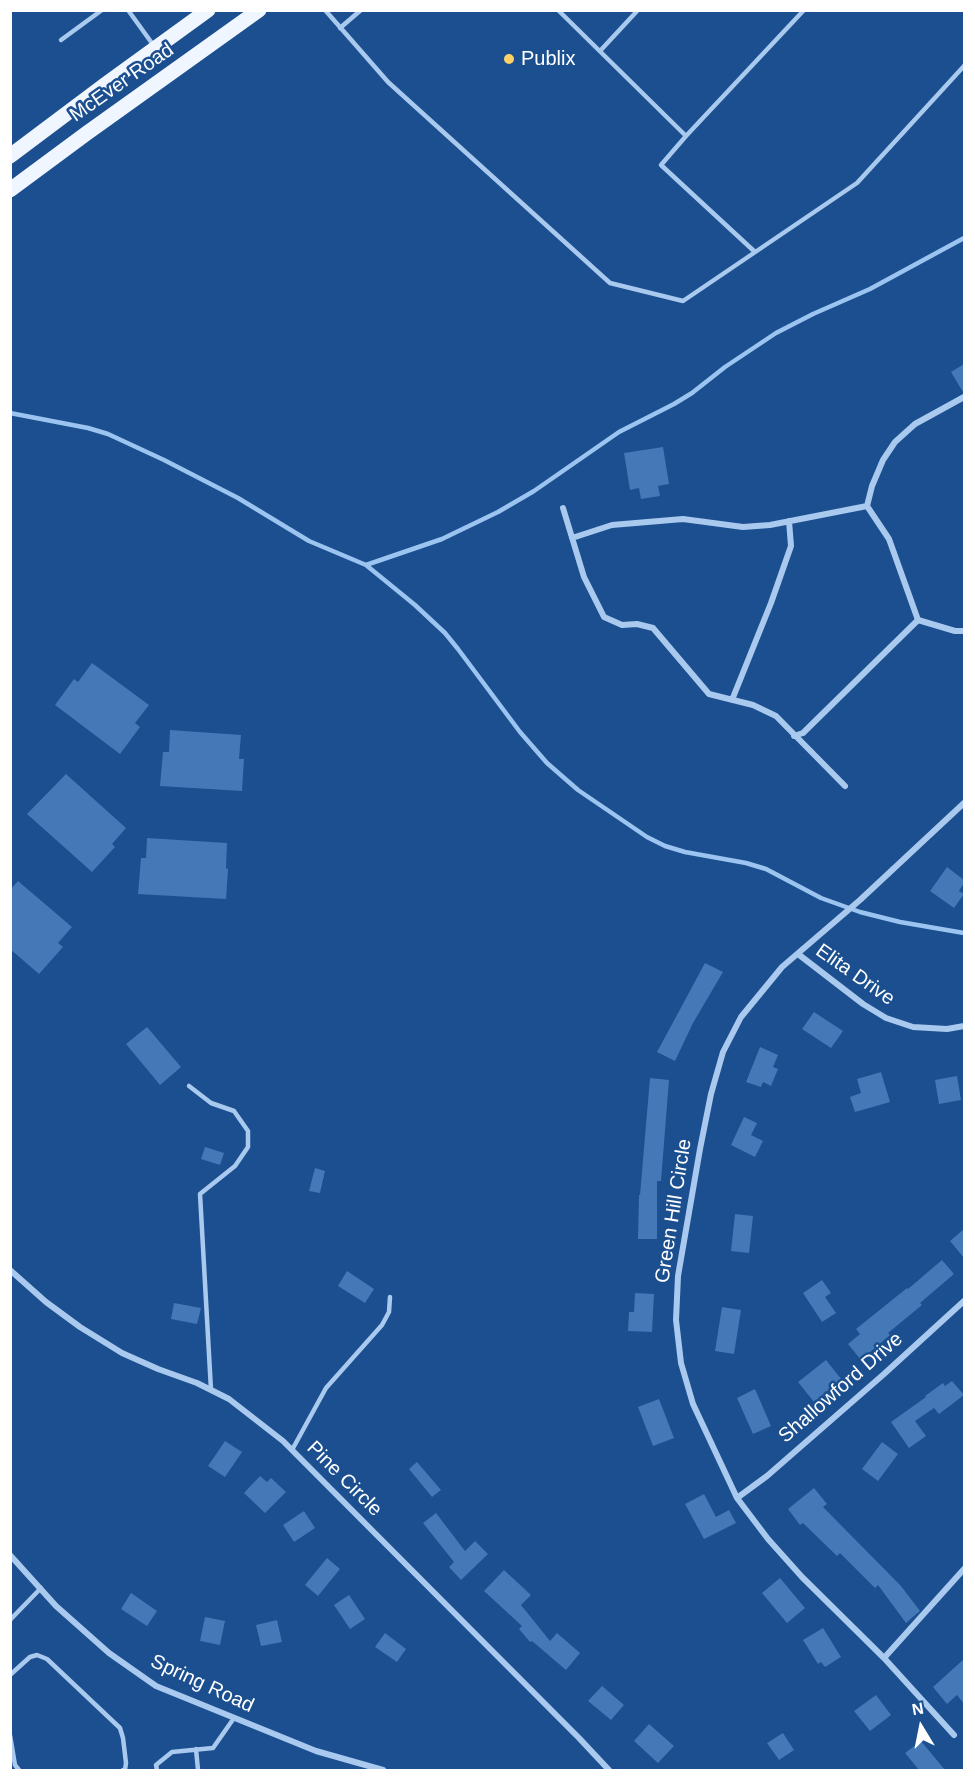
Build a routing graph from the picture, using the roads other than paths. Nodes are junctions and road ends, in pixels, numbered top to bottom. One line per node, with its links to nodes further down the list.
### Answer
1 (102, 10): 11 (lane)
2 (128, 10): 12 (lane)
3 (208, 10): 12 (main road, McEver Road)
4 (259, 10): 17 (main road, McEver Road)
5 (325, 10): 10 (lane)
6 (361, 10): 10 (lane)
7 (558, 10): 13 (lane)
8 (638, 10): 13 (lane)
9 (804, 10): 15 (lane)
10 (340, 28): 18 (lane)
11 (61, 40)
12 (155, 49): 16 (main road, McEver Road)
13 (600, 51): 15 (lane)
14 (964, 66): 18 (lane)
15 (686, 136): 18 (lane)
16 (10, 156)
17 (10, 190)
18 (755, 252)
19 (964, 397): 20 (street)
20 (867, 506): 22 (street); 24 (street)
21 (563, 508): 23 (street)
22 (789, 521): 23 (street); 26 (street)
23 (572, 538): 26 (street)
24 (918, 620): 25 (street); 27 (street)
25 (964, 631)
26 (732, 700): 27 (street)
27 (794, 736): 28 (street)
28 (845, 786)
29 (964, 803): 30 (street, Green Hill Circle)
30 (798, 954): 31 (street, Elita Drive); 38 (street, Green Hill Circle)
31 (964, 1026)
32 (189, 1086): 36 (lane)
33 (10, 1270): 36 (street, Pine Circle)
34 (390, 1297): 37 (lane)
35 (964, 1301): 38 (street, Shallowford Drive)
36 (211, 1390): 37 (street, Pine Circle)
37 (292, 1450): 54 (street, Pine Circle)
38 (737, 1498): 43 (street, Green Hill Circle)
39 (10, 1555): 41 (street, Spring Road)
40 (964, 1569): 43 (street)
41 (40, 1588): 42 (lane); 45 (street, Spring Road)
42 (10, 1620)
43 (884, 1658): 46 (street, Green Hill Circle)
44 (10, 1675): 51 (lane)
45 (234, 1718): 48 (lane); 53 (street, Spring Road)
46 (954, 1734)
47 (10, 1735): 50 (lane)
48 (196, 1749): 49 (lane); 52 (lane)
49 (157, 1767)
50 (19, 1770)
51 (123, 1770)
52 (198, 1770)
53 (383, 1770)
54 (609, 1770)

